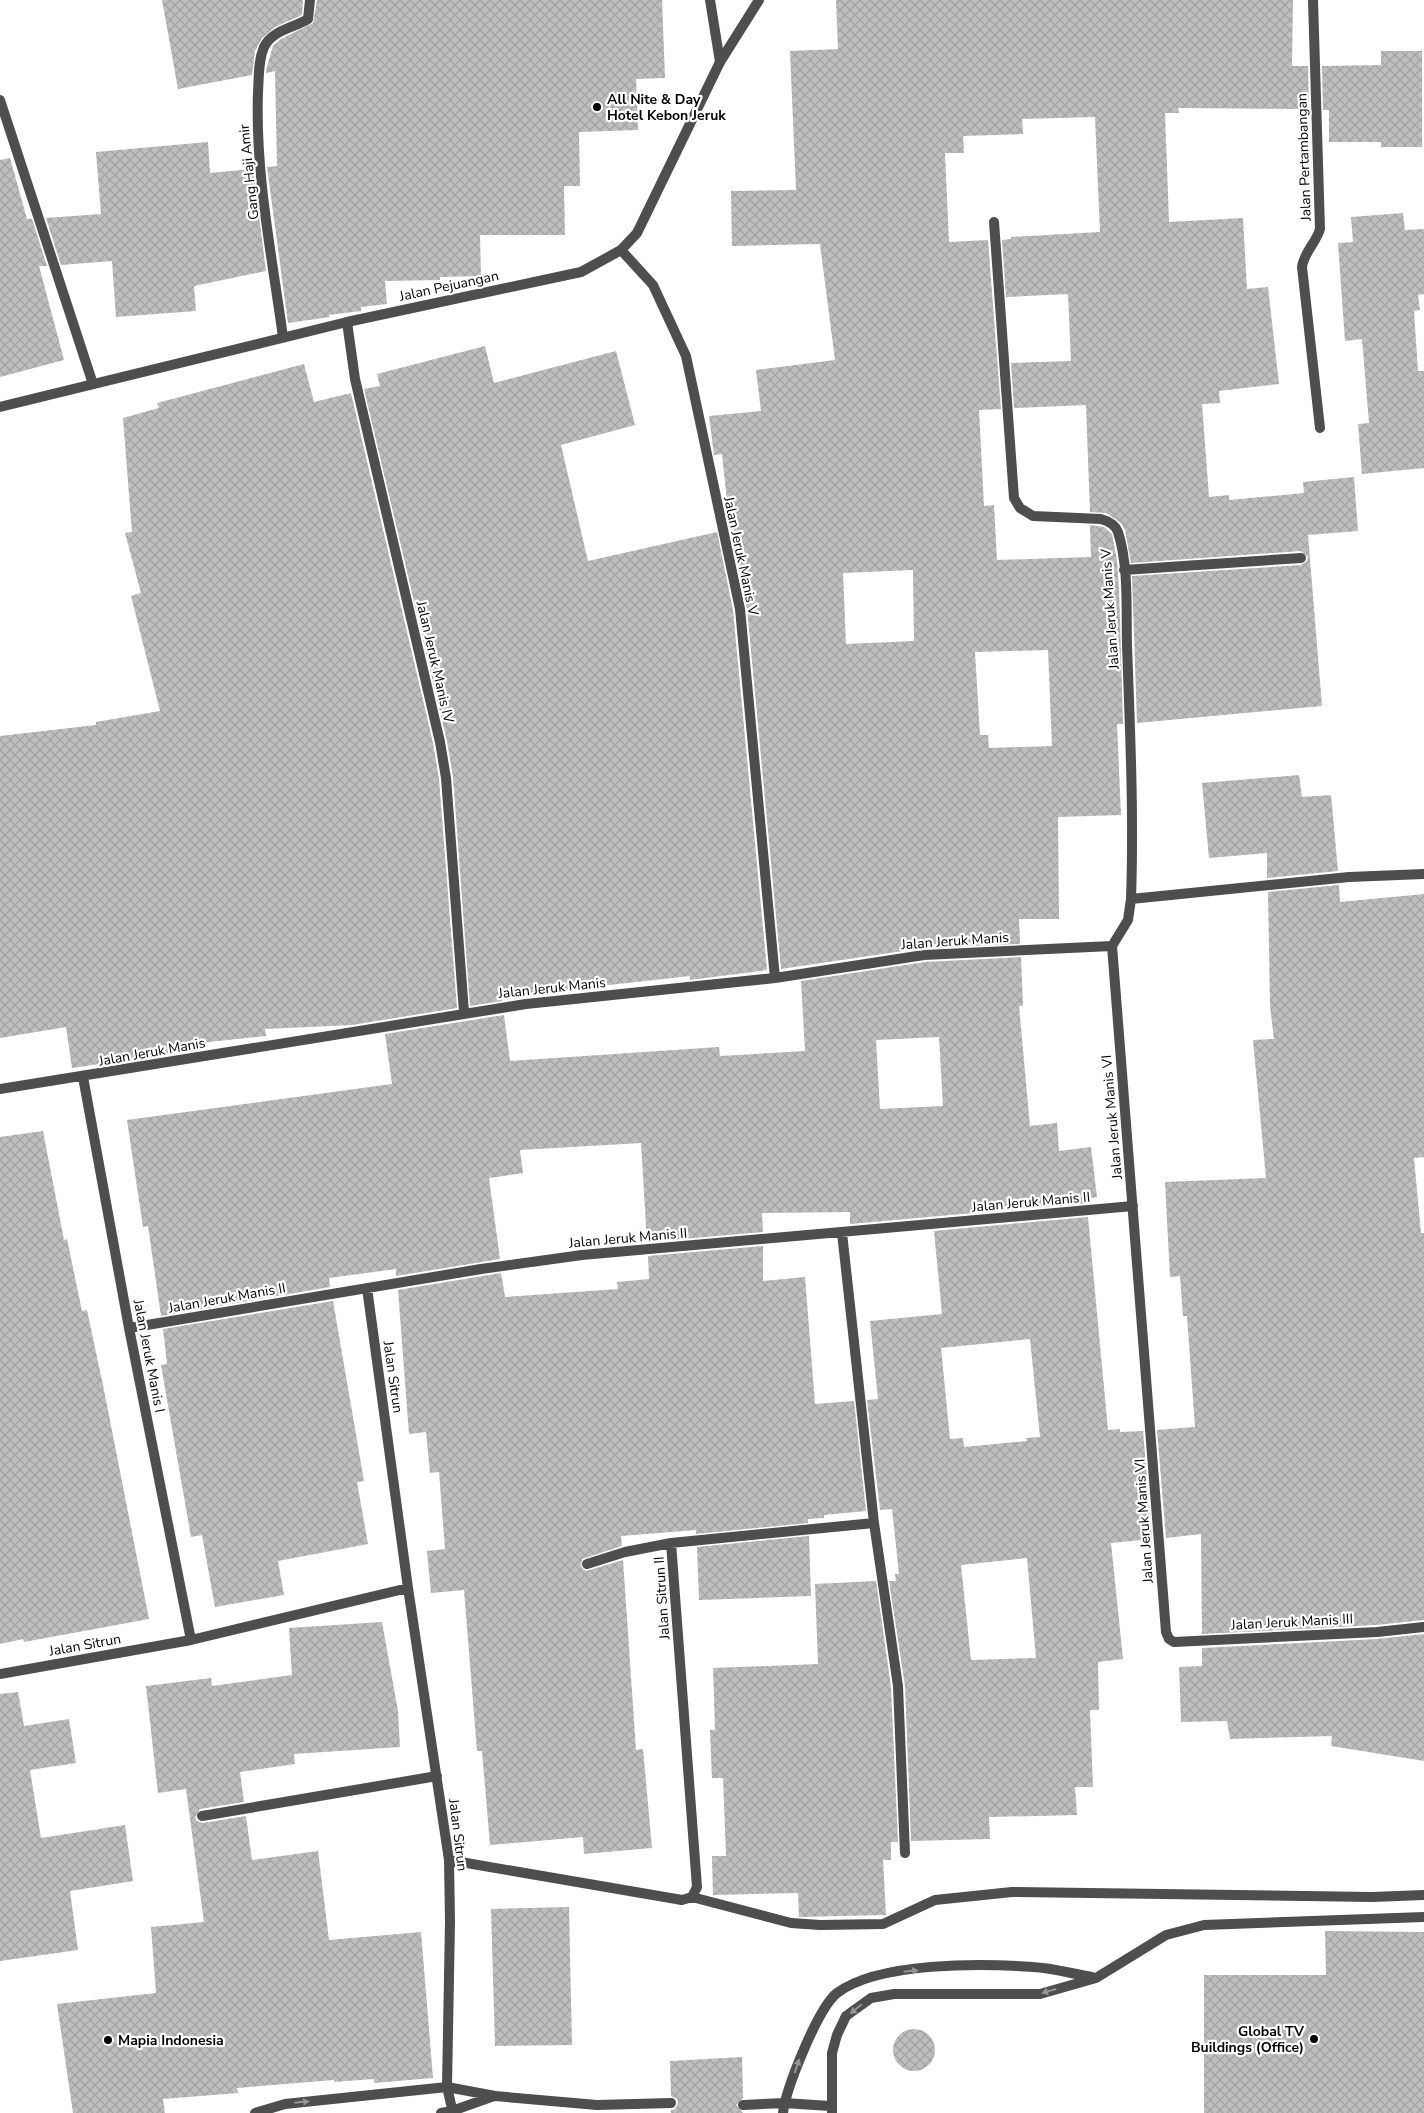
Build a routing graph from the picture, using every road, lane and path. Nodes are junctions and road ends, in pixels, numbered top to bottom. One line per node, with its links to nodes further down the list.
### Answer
1 (310, 0): 10 (street, Gang Haji Amir)
2 (710, 0): 5 (street)
3 (759, 0): 5 (street, Jalan Pejuangan)
4 (1312, 0): 13 (street, Jalan Pertambangan)
5 (720, 62): 8 (street, Jalan Pejuangan)
6 (0, 100): 11 (street)
7 (994, 222): 15 (street, Jalan Jeruk Manis V)
8 (621, 250): 9 (street, Jalan Pejuangan); 19 (street, Jalan Jeruk Manis V)
9 (347, 322): 10 (street, Jalan Pejuangan); 20 (street, Jalan Jeruk Manis IV)
10 (283, 337): 11 (street, Jalan Pejuangan)
11 (93, 384): 12 (street, Jalan Pejuangan)
12 (0, 407)
13 (1320, 428)
14 (1302, 558): 15 (street)
15 (1124, 570): 17 (street, Jalan Jeruk Manis V)
16 (1424, 874): 17 (street)
17 (1131, 899): 18 (street)
18 (1112, 946): 19 (street, Jalan Jeruk Manis); 23 (street, Jalan Jeruk Manis VI)
19 (775, 978): 20 (street, Jalan Jeruk Manis)
20 (464, 1012): 21 (street, Jalan Jeruk Manis)
21 (83, 1077): 22 (street, Jalan Jeruk Manis); 26 (street, Jalan Jeruk Manis I)
22 (0, 1089)
23 (1133, 1206): 24 (street, Jalan Jeruk Manis II); 32 (street, Jalan Jeruk Manis VI)
24 (842, 1233): 25 (street, Jalan Jeruk Manis II); 27 (street)
25 (366, 1288): 26 (street, Jalan Jeruk Manis II); 30 (street, Jalan Sitrun)
26 (129, 1328): 33 (street, Jalan Jeruk Manis I)
27 (874, 1522): 28 (street, Jalan Sitrun II); 37 (street)
28 (672, 1543): 29 (street); 40 (street, Jalan Sitrun II)
29 (587, 1564)
30 (408, 1588): 33 (street, Jalan Sitrun); 35 (street, Jalan Sitrun)
31 (1424, 1627): 32 (street, Jalan Jeruk Manis III)
32 (1166, 1632)
33 (191, 1640): 34 (street, Jalan Sitrun)
34 (0, 1674)
35 (437, 1776): 36 (street); 38 (street, Jalan Sitrun)
36 (202, 1816)
37 (905, 1853)
38 (449, 1860): 40 (street); 43 (street, Jalan Sitrun)
39 (1424, 1895): 40 (street)
40 (692, 1897)
41 (1424, 1917): 42 (street)
42 (1096, 1978): 47 (street, one-way to 42); 48 (street, one-way to 48)
43 (447, 2087): 44 (street); 49 (street, Jalan Sitrun); 50 (street, one-way to 43)
44 (495, 2096): 45 (street); 49 (street)
45 (671, 2103)
46 (743, 2105): 47 (street)
47 (784, 2108): 48 (street)
48 (831, 2110)
49 (452, 2112): 51 (street)
50 (255, 2113)
51 (442, 2113)

